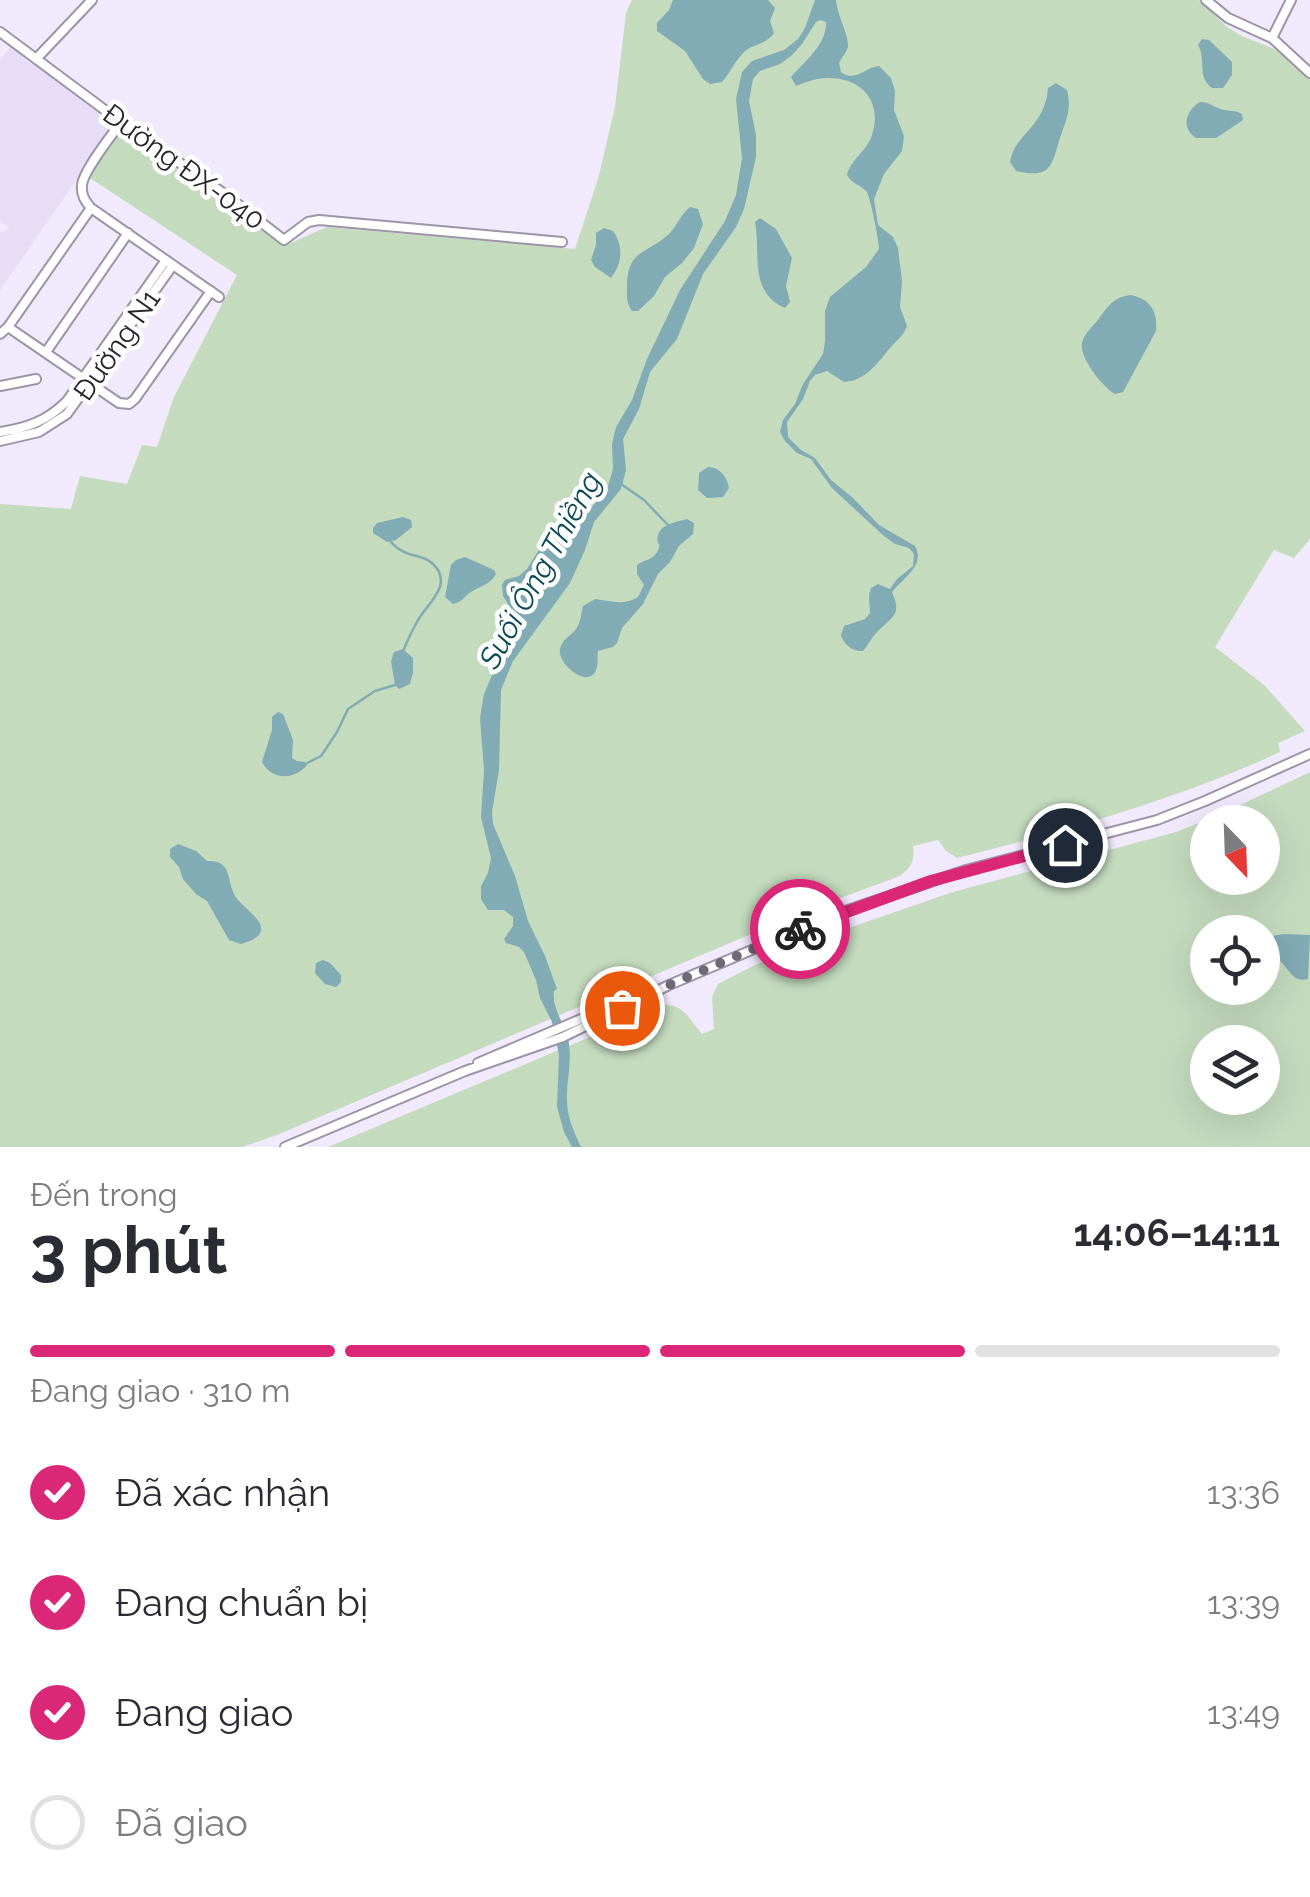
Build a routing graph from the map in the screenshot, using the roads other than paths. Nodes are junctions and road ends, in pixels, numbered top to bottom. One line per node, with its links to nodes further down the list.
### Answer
1 (92, 0): 6 (street)
2 (1206, 0): 5 (street)
3 (1291, 0): 5 (street)
4 (0, 32): 6 (street, Đường ĐX-040)
5 (1272, 38): 7 (street)
6 (36, 59): 8 (street, Đường ĐX-040)
7 (1310, 73)
8 (121, 122): 9 (street); 11 (street, Đường ĐX-040)
9 (91, 208): 10 (street); 15 (street)
10 (128, 234): 12 (street); 17 (street)
11 (562, 242)
12 (170, 262): 13 (street); 19 (street, Đường N1)
13 (211, 291): 14 (street); 19 (street)
14 (220, 297)
15 (8, 327): 16 (street); 17 (street)
16 (0, 334)
17 (46, 352): 19 (street)
18 (36, 379): 20 (street)
19 (86, 380): 21 (street, Đường N1); 22 (street, Đường N1)
20 (0, 386)
21 (0, 432)
22 (0, 441)
23 (1310, 754): 24 (street)
24 (669, 985): 25 (street); 25 (street)
25 (466, 1070): 26 (street)
26 (284, 1147)

